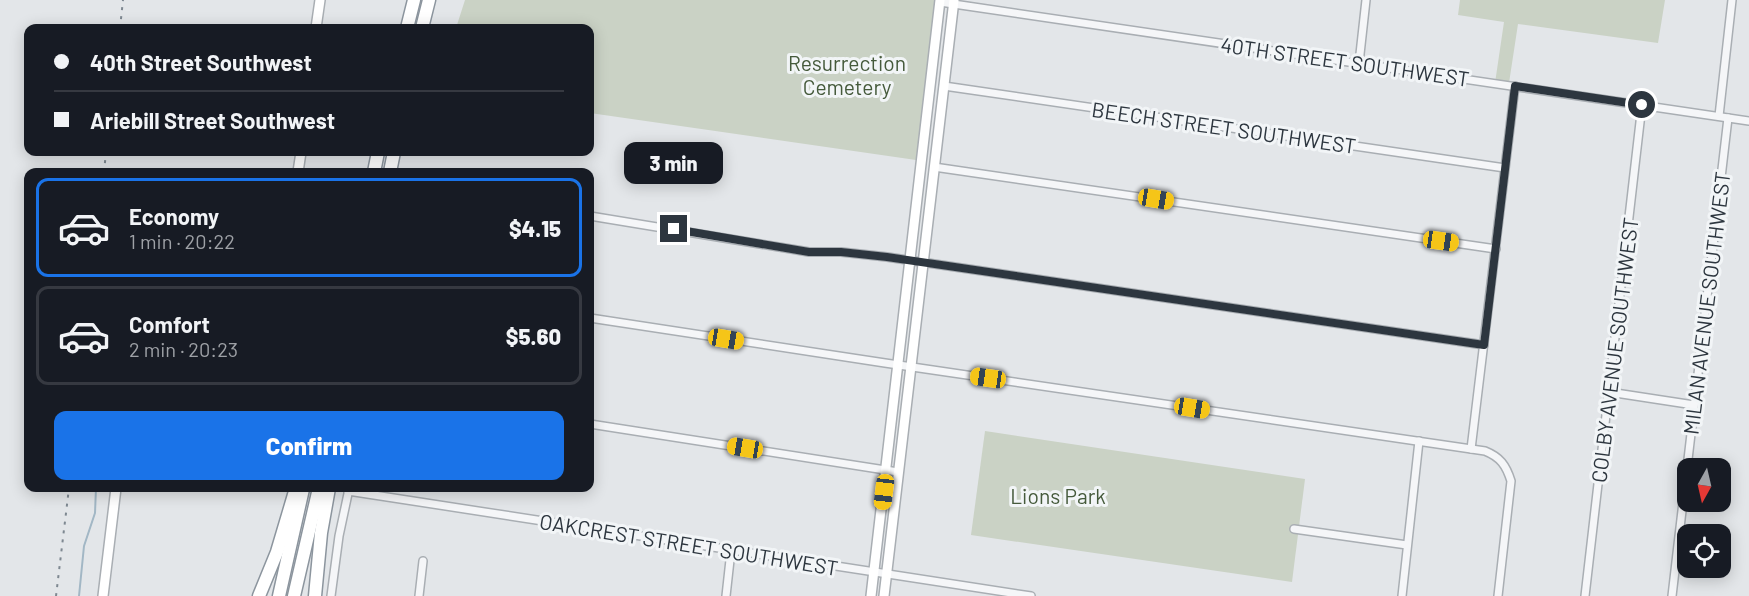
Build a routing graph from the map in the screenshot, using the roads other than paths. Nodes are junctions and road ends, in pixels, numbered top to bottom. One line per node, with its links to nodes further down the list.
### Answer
1 (320, 0): 8 (main road)
2 (414, 0): 9 (highway)
3 (429, 0): 10 (highway)
4 (1366, 0): 11 (street)
5 (1732, 0): 15 (street)
6 (940, 1): 7 (street, 40TH STREET SOUTHWEST); 22 (main road)
7 (954, 2): 11 (street, 40TH STREET SOUTHWEST); 12 (main road)
8 (317, 24)
9 (408, 24)
10 (423, 24)
11 (1359, 63): 13 (street, 40TH STREET SOUTHWEST)
12 (944, 86): 18 (main road); 19 (street, BEECH STREET SOUTHWEST)
13 (1515, 86): 14 (street, 40TH STREET SOUTHWEST); 19 (street)
14 (1642, 105): 15 (street, 40TH STREET SOUTHWEST); 28 (street, COLBY AVENUE SOUTHWEST)
15 (1719, 116): 16 (street, 40TH STREET SOUTHWEST)
16 (1728, 118): 17 (street, 40TH STREET SOUTHWEST); 29 (street, MILAN AVENUE SOUTHWEST)
17 (1749, 121)
18 (934, 167): 21 (street); 23 (main road)
19 (1505, 168): 21 (street)
20 (594, 217): 22 (street)
21 (1496, 249): 25 (street)
22 (911, 261): 23 (street); 26 (main road)
23 (923, 263): 25 (street); 27 (main road)
24 (594, 319): 26 (street)
25 (1484, 345): 32 (street)
26 (899, 365): 27 (street); 33 (main road)
27 (911, 366): 31 (street); 34 (main road)
28 (1609, 392): 29 (street); 61 (street, COLBY AVENUE SOUTHWEST)
29 (1694, 405): 62 (street, MILAN AVENUE SOUTHWEST)
30 (594, 425): 33 (street)
31 (1419, 441): 32 (street); 43 (street)
32 (1471, 449): 60 (street)
33 (886, 470): 34 (street); 46 (main road)
34 (898, 472): 47 (main road)
35 (116, 492): 48 (main road)
36 (295, 492): 49 (highway)
37 (302, 492): 50 (highway)
38 (318, 492): 51 (highway)
39 (328, 492): 52 (highway)
40 (348, 492): 53 (street)
41 (367, 492): 44 (street, OAKCREST STREET SOUTHWEST)
42 (1294, 529): 43 (street)
43 (1407, 545): 59 (street)
44 (731, 551): 46 (street, OAKCREST STREET SOUTHWEST); 55 (street)
45 (423, 561): 54 (street)
46 (874, 573): 47 (street, OAKCREST STREET SOUTHWEST); 56 (main road)
47 (886, 574): 57 (main road); 58 (street, OAKCREST STREET SOUTHWEST)
48 (103, 596)
49 (259, 596)
50 (279, 596)
51 (294, 596)
52 (315, 596)
53 (331, 596)
54 (418, 596)
55 (726, 596)
56 (871, 596)
57 (884, 596)
58 (1031, 596)
59 (1402, 596)
60 (1498, 596)
61 (1585, 596)
62 (1672, 596)

